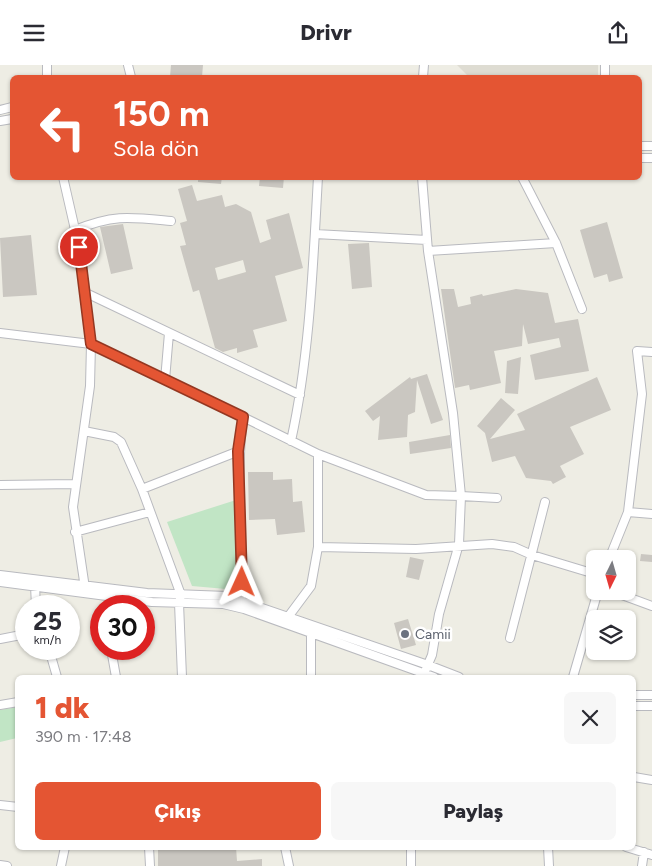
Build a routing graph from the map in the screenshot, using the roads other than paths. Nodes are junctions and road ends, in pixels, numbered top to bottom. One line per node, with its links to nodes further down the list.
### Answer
1 (64, 180): 6 (street)
2 (318, 180): 7 (street)
3 (422, 180): 8 (street)
4 (524, 180): 9 (street)
5 (171, 221): 6 (street)
6 (75, 230): 11 (street)
7 (315, 234): 8 (street); 18 (street)
8 (427, 240): 10 (street)
9 (556, 243): 10 (street); 12 (street)
10 (428, 251): 27 (street)
11 (84, 292): 14 (street); 15 (street)
12 (582, 309)
13 (0, 333): 15 (street)
14 (169, 333): 17 (street); 18 (street)
15 (91, 344): 17 (street); 20 (street)
16 (652, 352): 31 (street)
17 (165, 380): 19 (street)
18 (300, 395): 21 (street)
19 (243, 417): 21 (street); 22 (street)
20 (84, 431): 24 (street); 26 (street)
21 (291, 441): 23 (street)
22 (238, 451): 26 (street); 47 (street)
23 (318, 454): 27 (street); 35 (street)
24 (75, 484): 25 (street); 33 (street)
25 (0, 485)
26 (142, 489): 30 (street)
27 (461, 496): 28 (street); 34 (street)
28 (497, 498)
29 (545, 502): 37 (street)
30 (150, 512): 33 (street); 46 (street)
31 (628, 512): 32 (street); 36 (street)
32 (652, 514)
33 (75, 532): 41 (street)
34 (459, 544): 35 (street); 37 (street); 60 (street)
35 (318, 547): 53 (street)
36 (613, 550)
37 (532, 555): 38 (street); 56 (street)
38 (586, 571)
39 (0, 575): 41 (street)
40 (0, 583): 42 (street)
41 (84, 583): 43 (street); 46 (street)
42 (35, 586): 43 (street); 44 (street)
43 (86, 592): 45 (street)
44 (35, 595)
45 (102, 595)
46 (181, 595): 47 (street); 51 (street)
47 (242, 600): 53 (street)
48 (595, 600): 67 (street)
49 (636, 600): 52 (street)
50 (155, 601): 51 (street)
51 (179, 603): 54 (street); 63 (street)
52 (652, 606)
53 (288, 617): 60 (street)
54 (311, 634): 64 (street); 65 (street)
55 (15, 636): 57 (street)
56 (510, 638)
57 (0, 639)
58 (52, 660): 61 (street)
59 (113, 660): 62 (street)
60 (428, 665): 65 (street); 66 (street)
61 (56, 675)
62 (116, 675)
63 (182, 675)
64 (311, 675)
65 (424, 675)
66 (454, 675)
67 (574, 675)
68 (636, 695): 69 (street)
69 (652, 695)
70 (15, 702): 71 (street)
71 (0, 705)
72 (636, 706): 73 (street)
73 (652, 706)
74 (636, 777): 75 (street)
75 (652, 780)
76 (0, 805): 77 (street)
77 (15, 807)
78 (64, 850): 86 (street)
79 (149, 850): 87 (street)
80 (286, 850): 88 (street)
81 (411, 850): 89 (street)
82 (548, 850): 90 (street)
83 (648, 853): 91 (street)
84 (0, 865): 85 (street)
85 (7, 866)
86 (61, 866)
87 (150, 866)
88 (289, 866)
89 (411, 866)
90 (549, 866)
91 (642, 866)

